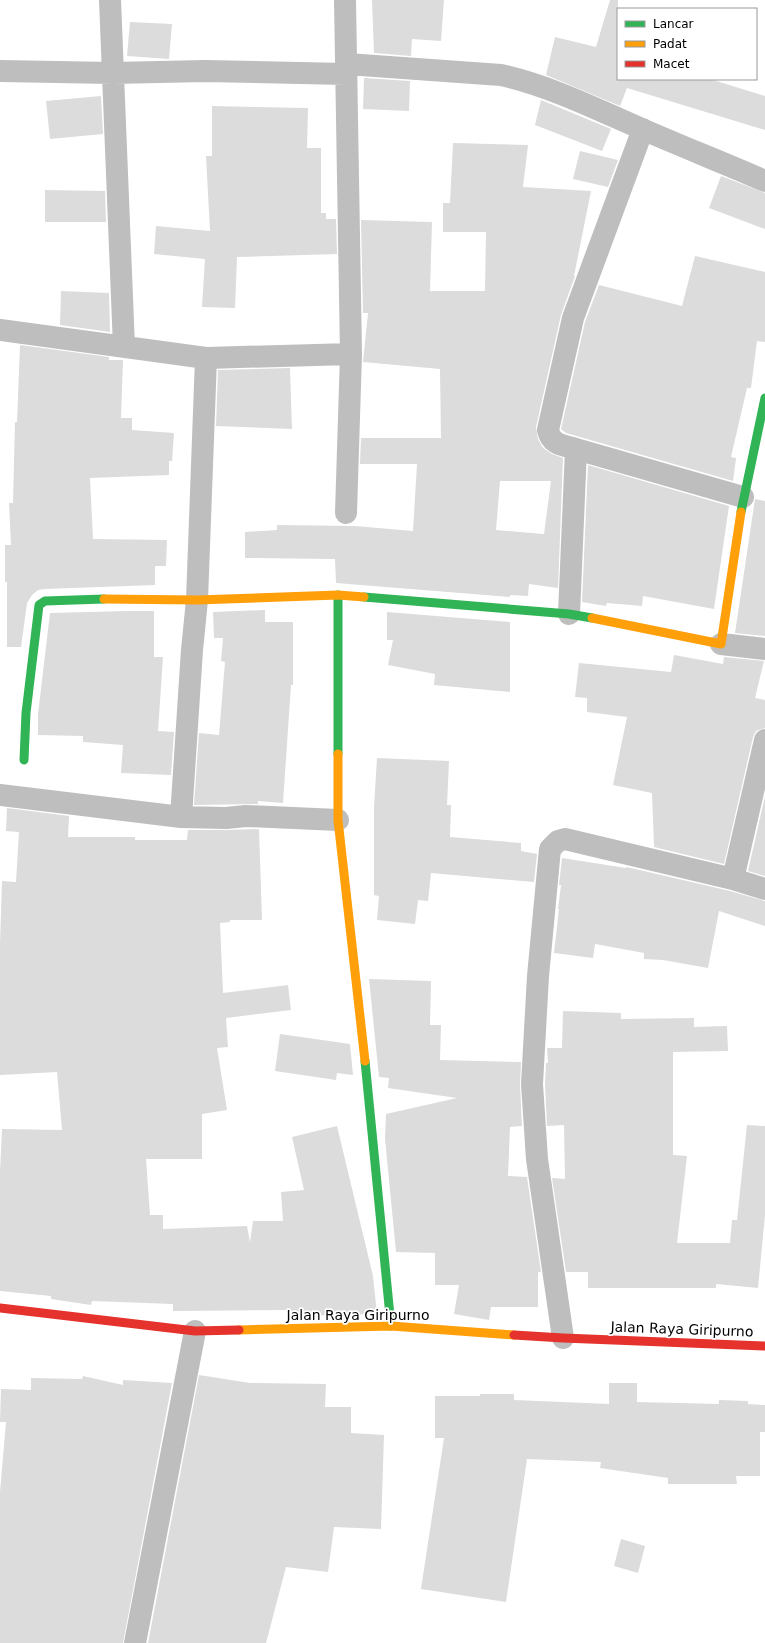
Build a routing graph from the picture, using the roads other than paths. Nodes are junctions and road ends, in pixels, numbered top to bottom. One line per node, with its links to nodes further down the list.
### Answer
1 (110, 0): 5 (street)
2 (345, 0): 3 (street)
3 (346, 69): 5 (street); 6 (street); 10 (street)
4 (0, 71): 5 (street)
5 (113, 72): 9 (street)
6 (642, 129): 7 (street); 13 (street)
7 (765, 181)
8 (0, 330): 9 (street)
9 (124, 347): 11 (street)
10 (351, 354): 11 (street); 15 (street)
11 (206, 358): 17 (street)
12 (765, 398): 14 (street)
13 (576, 448): 14 (street); 18 (street)
14 (743, 497): 19 (street)
15 (346, 513)
16 (338, 595): 17 (street); 18 (street); 25 (street)
17 (197, 600): 22 (street); 24 (street)
18 (569, 614): 19 (street)
19 (721, 644): 20 (street)
20 (765, 649)
21 (765, 740): 26 (street)
22 (24, 760)
23 (0, 794): 24 (street)
24 (181, 817): 25 (street)
25 (338, 820): 29 (street)
26 (733, 879): 27 (street); 31 (street)
27 (765, 889)
28 (0, 1308): 30 (street, Jalan Raya Giripurno)
29 (391, 1326): 30 (street, Jalan Raya Giripurno); 31 (street, Jalan Raya Giripurno)
30 (195, 1331): 33 (street)
31 (563, 1338): 32 (street, Jalan Raya Giripurno)
32 (765, 1346)
33 (134, 1643)

